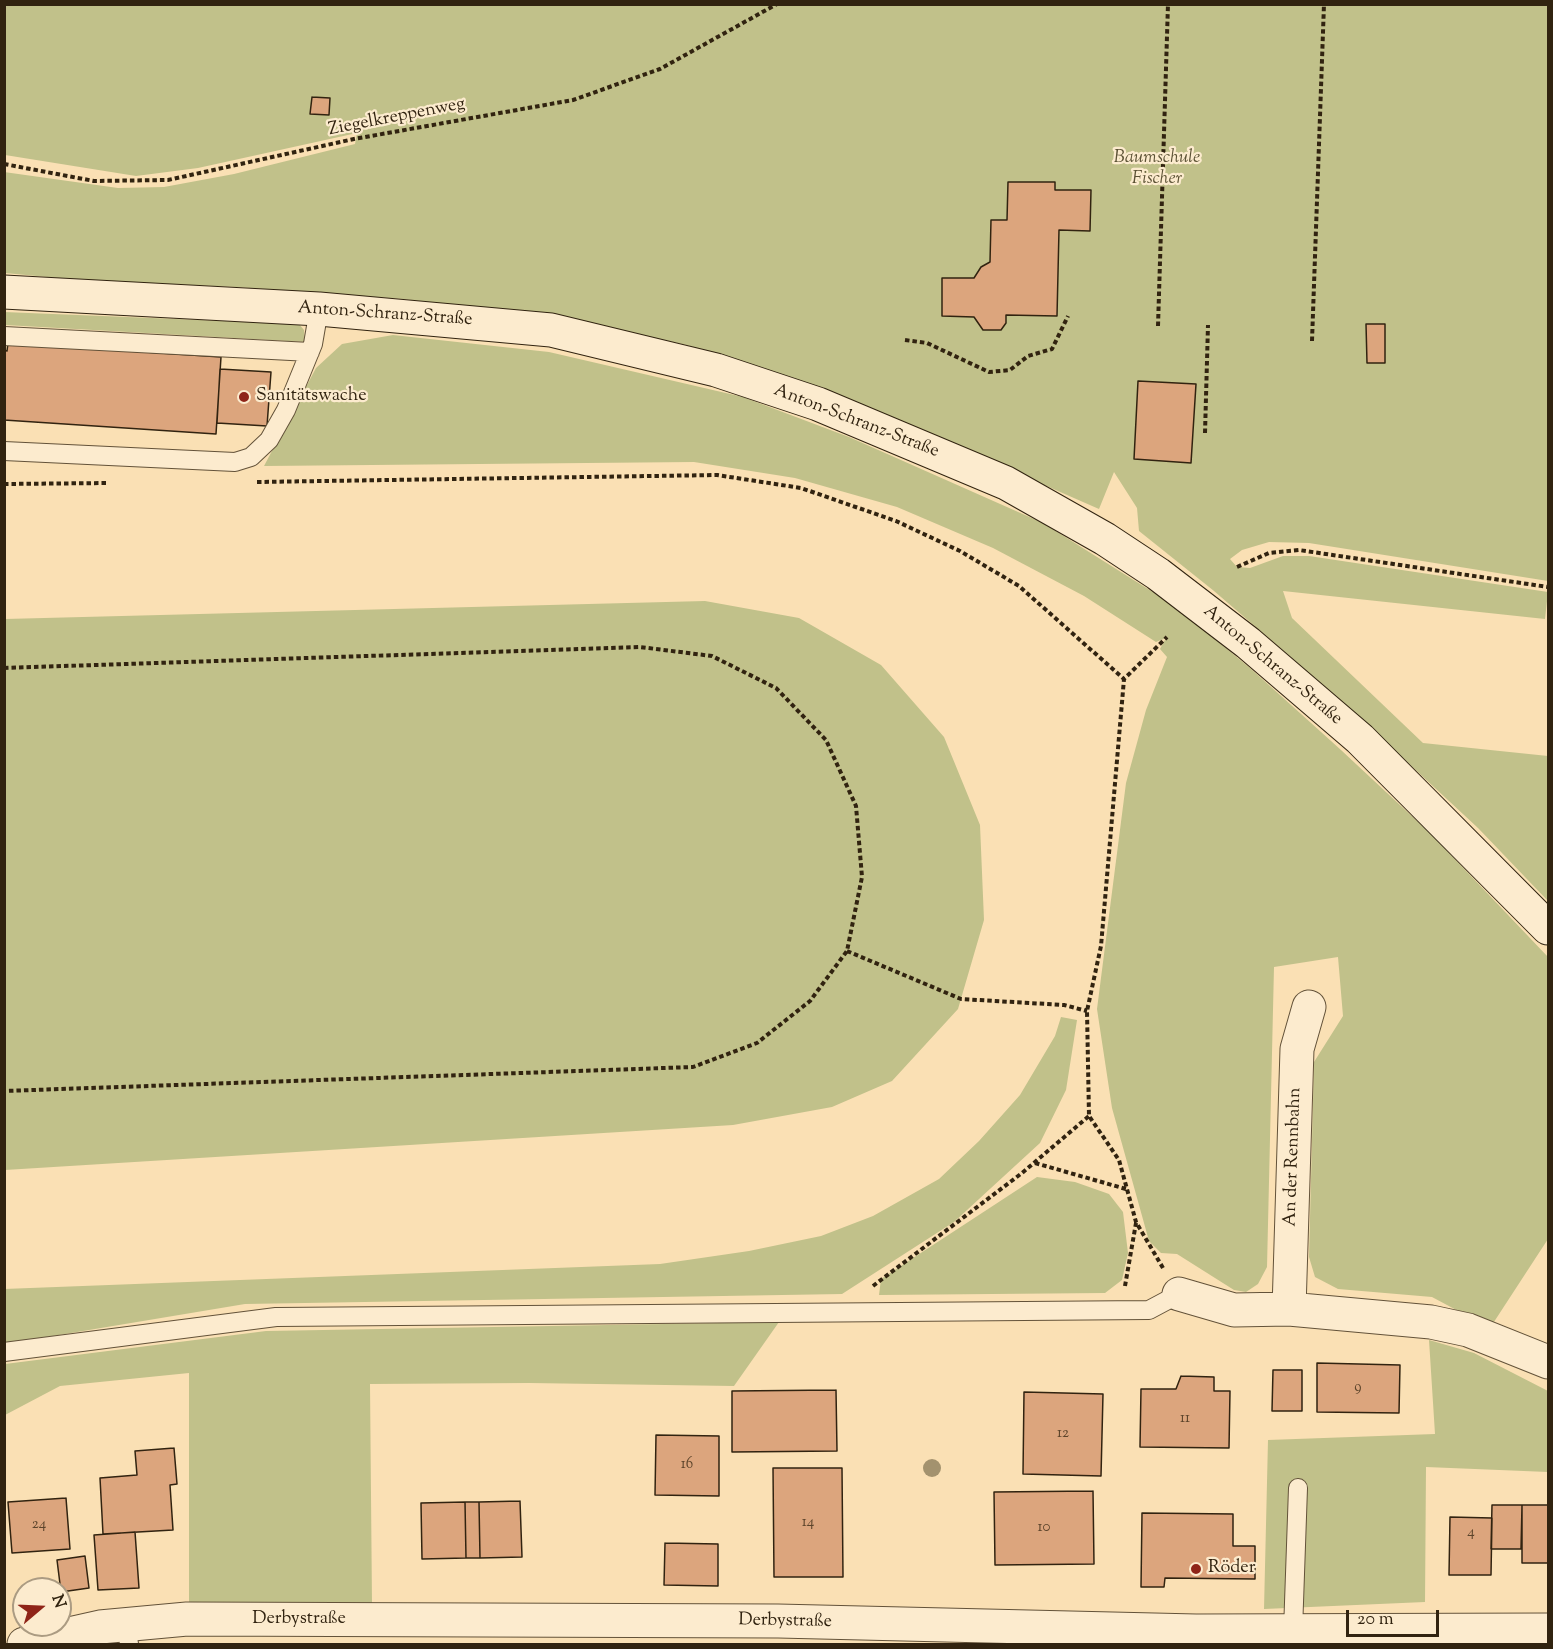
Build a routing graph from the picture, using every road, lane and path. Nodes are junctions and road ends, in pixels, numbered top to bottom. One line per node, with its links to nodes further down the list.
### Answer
1 (777, 4): 4 (path, Ziegelkreppenweg)
2 (1168, 4): 9 (path)
3 (1324, 4): 12 (path)
4 (4, 164)
5 (4, 292): 6 (street, Anton-Schranz-Straße)
6 (319, 309): 13 (lane); 24 (street, Anton-Schranz-Straße)
7 (1068, 316): 11 (path)
8 (1208, 325): 14 (path)
9 (1158, 326)
10 (4, 336): 13 (lane)
11 (905, 340)
12 (1312, 341)
13 (310, 352): 15 (lane)
14 (1204, 433)
15 (4, 451)
16 (251, 482): 23 (path)
17 (110, 483): 18 (path)
18 (4, 484)
19 (1237, 567): 20 (path)
20 (1548, 587)
21 (1167, 637): 23 (path)
22 (4, 668): 25 (path)
23 (1124, 679): 27 (path)
24 (1548, 928)
25 (847, 951): 27 (path); 28 (path)
26 (1309, 1007): 34 (street, An der Rennbahn)
27 (1087, 1011): 29 (path)
28 (4, 1090)
29 (1089, 1116): 30 (path); 31 (path)
30 (1035, 1163): 31 (path); 36 (path)
31 (1127, 1189): 32 (path)
32 (1136, 1222): 33 (path); 35 (path)
33 (1179, 1294): 34 (street); 35 (lane)
34 (1289, 1309): 38 (street)
35 (1120, 1310): 36 (lane)
36 (838, 1312): 37 (lane)
37 (4, 1352)
38 (1548, 1362)
39 (1298, 1488): 41 (lane)
40 (1548, 1630): 41 (street, Derbystraße)
41 (1293, 1631): 42 (street, Derbystraße)
42 (467, 1632): 43 (street, Derbystraße)
43 (128, 1634): 44 (street, Derbystraße)
44 (24, 1644)

